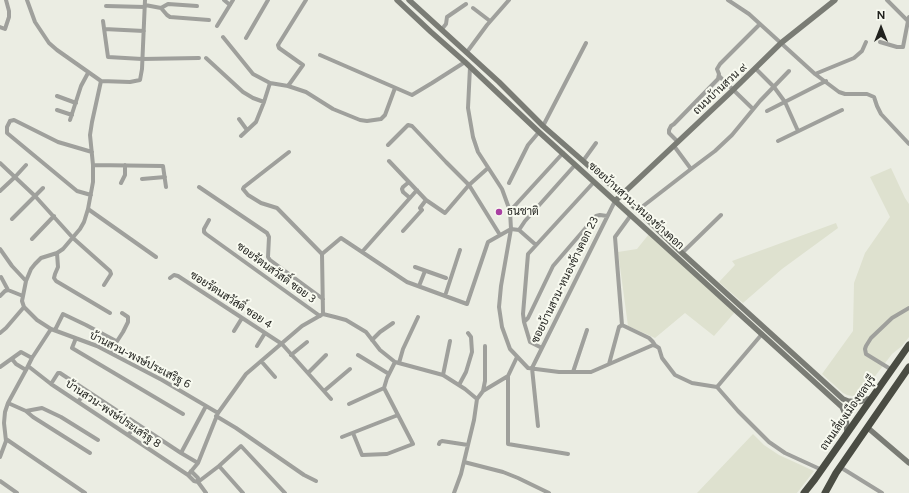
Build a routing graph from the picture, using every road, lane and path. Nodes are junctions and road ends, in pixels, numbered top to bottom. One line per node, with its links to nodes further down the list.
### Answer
1 (6, 0): 27 (street)
2 (27, 0): 47 (street)
3 (145, 0): 17 (street)
4 (224, 0): 15 (street)
5 (233, 0): 15 (street)
6 (268, 0): 33 (street)
7 (306, 0): 53 (street)
8 (397, 0): 31 (main road, ซอยบ้านสวน-หนองข้างคอก)
9 (409, 0): 28 (main road, ซอยบ้านสวน-หนองข้างคอก)
10 (509, 0): 24 (street)
11 (728, 0): 25 (street)
12 (834, 0): 37 (main road, ถนนบ้านสวน ๙)
13 (886, 0): 21 (street)
14 (466, 4): 28 (street)
15 (230, 5): 26 (street)
16 (106, 6): 17 (street)
17 (145, 6): 19 (street); 30 (street)
18 (197, 6): 19 (street)
19 (161, 8): 22 (street)
20 (473, 8): 24 (street)
21 (909, 19): 35 (street)
22 (209, 20)
23 (103, 21): 29 (street)
24 (490, 21): 38 (street)
25 (760, 24): 37 (street); 49 (street)
26 (217, 26)
27 (0, 27)
28 (439, 28): 31 (main road); 38 (main road, ซอยบ้านสวน-หนองข้างคอก)
29 (104, 29): 30 (street); 42 (street)
30 (144, 31): 42 (street)
31 (431, 32): 43 (main road, ซอยบ้านสวน-หนองข้างคอก)
32 (223, 37): 52 (street)
33 (246, 38)
34 (866, 42): 48 (street)
35 (880, 42)
36 (586, 43): 68 (street)
37 (781, 44): 45 (main road, ถนนบ้านสวน ๙); 48 (street)
38 (467, 52): 68 (main road, ซอยบ้านสวน-หนองข้างคอก)
39 (320, 55): 55 (street)
40 (199, 58): 42 (street)
41 (206, 58): 58 (street)
42 (142, 59): 50 (street)
43 (465, 62): 44 (main road, ซอยบ้านสวน-หนองข้างคอก); 55 (street)
44 (470, 67): 71 (main road, ซอยบ้านสวน-หนองข้างคอก); 88 (street)
45 (756, 68): 54 (street); 56 (main road, ถนนบ้านสวน ๙)
46 (789, 71): 54 (street)
47 (88, 73): 50 (street); 60 (street)
48 (815, 74): 51 (street)
49 (719, 76): 56 (street); 75 (street)
50 (101, 81): 78 (street)
51 (826, 81): 59 (street); 76 (street)
52 (270, 83): 53 (street); 58 (street)
53 (288, 86): 55 (street)
54 (774, 87): 59 (street); 61 (street)
55 (396, 88)
56 (733, 90): 61 (street); 75 (main road, ถนนบ้านสวน ๙)
57 (57, 96): 60 (street)
58 (264, 102): 69 (street)
59 (784, 102): 64 (street); 70 (street)
60 (76, 103): 65 (street)
61 (754, 109): 89 (street)
62 (57, 110): 65 (street)
63 (842, 110): 70 (street)
64 (767, 111)
65 (72, 115): 67 (street)
66 (239, 119): 69 (street)
67 (70, 120)
68 (543, 126): 82 (main road, ซอยบ้านสวน-หนองข้างคอก)
69 (247, 130): 72 (street)
70 (798, 131): 73 (street)
71 (539, 132): 80 (main road, ซอยบ้านสวน-หนองข้างคอก); 96 (street)
72 (241, 136)
73 (778, 140)
74 (596, 143): 82 (street)
75 (676, 144): 89 (street); 104 (main road, ถนนบ้านสวน ๙)
76 (909, 144)
77 (388, 145): 97 (street)
78 (92, 152): 85 (street); 103 (street)
79 (289, 152): 130 (street)
80 (563, 154): 87 (main road, ซอยบ้านสวน-หนองข้างคอก); 111 (street)
81 (389, 161): 93 (street)
82 (583, 161): 104 (main road, ซอยบ้านสวน-หนองข้างคอก)
83 (0, 163): 90 (street)
84 (26, 165): 90 (street)
85 (93, 165): 86 (street); 103 (street)
86 (124, 165): 91 (street); 95 (street)
87 (575, 165): 94 (main road, ซอยบ้านสวน-หนองข้างคอก); 119 (street)
88 (488, 168): 97 (street); 111 (street)
89 (691, 169): 110 (street)
90 (15, 177): 102 (street); 105 (street)
91 (165, 177): 92 (street); 99 (street)
92 (142, 179)
93 (409, 182): 101 (street); 106 (street)
94 (594, 182): 108 (main road, ซอยบ้านสวน-หนองข้างคอก); 124 (street)
95 (121, 183)
96 (509, 183)
97 (469, 185): 107 (street); 121 (street)
98 (199, 186): 144 (street)
99 (166, 187)
100 (43, 188): 105 (street)
101 (417, 190): 106 (street); 107 (street)
102 (0, 191)
103 (91, 195): 109 (street)
104 (622, 195): 108 (main road, ถนนบ้านสวน ๙); 110 (main road, ซอยบ้านสวน-หนองข้างคอก)
105 (35, 196): 114 (street); 116 (street)
106 (410, 198): 127 (street)
107 (426, 200): 120 (street)
108 (615, 200): 112 (main road, ซอยบ้านสวน-หนองข้างคอก); 115 (street, ซอยบ้านสวน-หนองข้างคอก 23)
109 (88, 209): 122 (street); 131 (street)
110 (638, 210): 129 (main road, ซอยบ้านสวน-หนองข้างคอก)
111 (510, 211): 118 (street)
112 (631, 215): 154 (street); 161 (main road, ซอยบ้านสวน-หนองข้างคอก)
113 (721, 215): 129 (street)
114 (54, 216): 122 (street); 123 (street)
115 (607, 216): 153 (street); 172 (street, ซอยบ้านสวน-หนองข้างคอก 23)
116 (12, 219)
117 (209, 220): 149 (street, ซอยรัตนสวัสดิ์ ซอย 3)
118 (511, 229): 119 (street); 121 (street); 177 (street)
119 (519, 230): 124 (street)
120 (403, 231)
121 (500, 235): 143 (street)
122 (73, 238): 128 (street); 138 (street)
123 (32, 239)
124 (536, 245): 153 (street)
125 (0, 249): 137 (street)
126 (460, 250): 143 (street)
127 (362, 252): 130 (street); 139 (street)
128 (57, 253): 137 (street); 147 (street)
129 (682, 253): 203 (main road, ซอยบ้านสวน-หนองข้างคอก)
130 (322, 254): 144 (street)
131 (156, 257)
132 (415, 267): 133 (street)
133 (425, 271): 136 (street); 139 (street)
134 (1, 277): 140 (street)
135 (170, 278): 151 (street, ซอยรัตนสวัสดิ์ ซอย 4)
136 (446, 278)
137 (26, 281): 142 (street)
138 (104, 285)
139 (419, 286): 143 (street)
140 (8, 290): 141 (street); 142 (street)
141 (0, 296)
142 (23, 296): 145 (street)
143 (444, 296)
144 (323, 299): 149 (street)
145 (24, 307): 155 (street, บ้านสวน-พงษ์ประเสริฐ 6); 159 (street)
146 (909, 308): 188 (street)
147 (110, 313)
148 (122, 313): 164 (street)
149 (322, 315): 163 (street); 167 (street)
150 (418, 317): 181 (street)
151 (242, 318): 157 (street); 160 (street, ซอยรัตนสวัสดิ์ ซอย 4)
152 (393, 322): 163 (street)
153 (524, 322): 172 (street)
154 (622, 325): 171 (street); 182 (street)
155 (53, 329): 162 (street, บ้านสวน-พงษ์ประเสริฐ 6); 164 (street); 178 (street)
156 (587, 330): 190 (street)
157 (234, 331)
158 (468, 332): 196 (street)
159 (0, 333)
160 (265, 333): 167 (street, ซอยรัตนสวัสดิ์ ซอย 4); 169 (street)
161 (762, 334): 197 (street); 217 (main road, ซอยบ้านสวน-หนองข้างคอก)
162 (76, 338): 173 (street, บ้านสวน-พงษ์ประเสริฐ 6); 210 (street)
163 (372, 340): 181 (street)
164 (116, 341): 173 (street)
165 (450, 341): 192 (street)
166 (307, 342): 174 (street)
167 (282, 344): 174 (street, ซอยรัตนสวัสดิ์ ซอย 4); 180 (street)
168 (909, 345): 188 (highway, ถนนเลี่ยงเมืองชลบุรี)
169 (257, 346)
170 (485, 346): 201 (street)
171 (653, 346): 182 (street); 197 (street)
172 (542, 348): 186 (street, ซอยบ้านสวน-หนองข้างคอก 23)
173 (110, 352): 208 (street, บ้านสวน-พงษ์ประเสริฐ 6)
174 (291, 354): 189 (street, ซอยรัตนสวัสดิ์ ซอย 4)
175 (358, 355): 191 (street)
176 (326, 356): 189 (street)
177 (517, 357): 186 (street); 193 (street)
178 (32, 358): 179 (street); 185 (street)
179 (12, 359): 183 (street); 185 (street, บ้านสวน-พงษ์ประเสริฐ 8)
180 (261, 361): 194 (street); 211 (street)
181 (397, 363): 191 (street); 192 (street)
182 (609, 364): 190 (street)
183 (0, 367)
184 (909, 367): 215 (highway)
185 (27, 368): 195 (street, บ้านสวน-พงษ์ประเสริฐ 8); 206 (street)
186 (532, 368): 190 (street); 214 (street)
187 (350, 369): 200 (street)
188 (892, 370): 203 (highway, ถนนเลี่ยงเมืองชลบุรี)
189 (308, 372): 200 (street, ซอยรัตนสวัสดิ์ ซอย 4)
190 (573, 372)
191 (389, 374): 198 (street)
192 (443, 375): 196 (street)
193 (508, 376): 201 (street); 226 (street)
194 (275, 377)
195 (51, 384): 199 (street); 205 (street, บ้านสวน-พงษ์ประเสริฐ 8)
196 (460, 386): 202 (street)
197 (717, 387): 232 (street)
198 (384, 388): 207 (street); 212 (street)
199 (86, 391): 205 (street); 213 (street)
200 (324, 391): 204 (street, ซอยรัตนสวัสดิ์ ซอย 4)
201 (483, 391): 202 (street)
202 (477, 398): 223 (street)
203 (872, 398): 217 (highway, ถนนเลี่ยงเมืองชลบุรี)
204 (331, 399)
205 (78, 402): 218 (street, บ้านสวน-พงษ์ประเสริฐ 8)
206 (8, 403): 209 (street); 220 (street)
207 (349, 404)
208 (206, 406): 211 (street, บ้านสวน-พงษ์ประเสริฐ 6); 225 (street)
209 (26, 411): 221 (street); 224 (street)
210 (183, 414)
211 (217, 414): 229 (street); 236 (street, บ้านสวน-พงษ์ประเสริฐ 6)
212 (398, 415): 216 (street); 216 (street)
213 (137, 424): 218 (street); 225 (street)
214 (538, 426)
215 (868, 428): 230 (main road); 233 (highway)
216 (353, 433): 219 (street)
217 (847, 434): 232 (highway, ถนนเลี่ยงเมืองชลบุรี)
218 (128, 435): 234 (street, บ้านสวน-พงษ์ประเสริฐ 8)
219 (342, 437)
220 (6, 439): 227 (street); 239 (street)
221 (98, 440)
222 (439, 444): 223 (street)
223 (468, 445): 228 (street)
224 (90, 453)
225 (181, 453): 229 (street)
226 (568, 454)
227 (0, 457)
228 (464, 462): 243 (street); 244 (street)
229 (198, 463): 234 (street)
230 (909, 464)
231 (220, 466): 237 (street); 241 (street); 242 (street)
232 (822, 470): 245 (highway, ถนนเลี่ยงเมืองชลบุรี)
233 (838, 470): 246 (highway); 247 (highway); 248 (street)
234 (190, 473): 237 (street, บ้านสวน-พงษ์ประเสริฐ 8)
235 (0, 481): 238 (street)
236 (316, 481)
237 (198, 482): 240 (street, บ้านสวน-พงษ์ประเสริฐ 8)
238 (16, 493)
239 (85, 493)
240 (206, 493)
241 (243, 493)
242 (285, 493)
243 (454, 493)
244 (549, 493)
245 (805, 493)
246 (822, 493)
247 (825, 493)
248 (882, 493)

